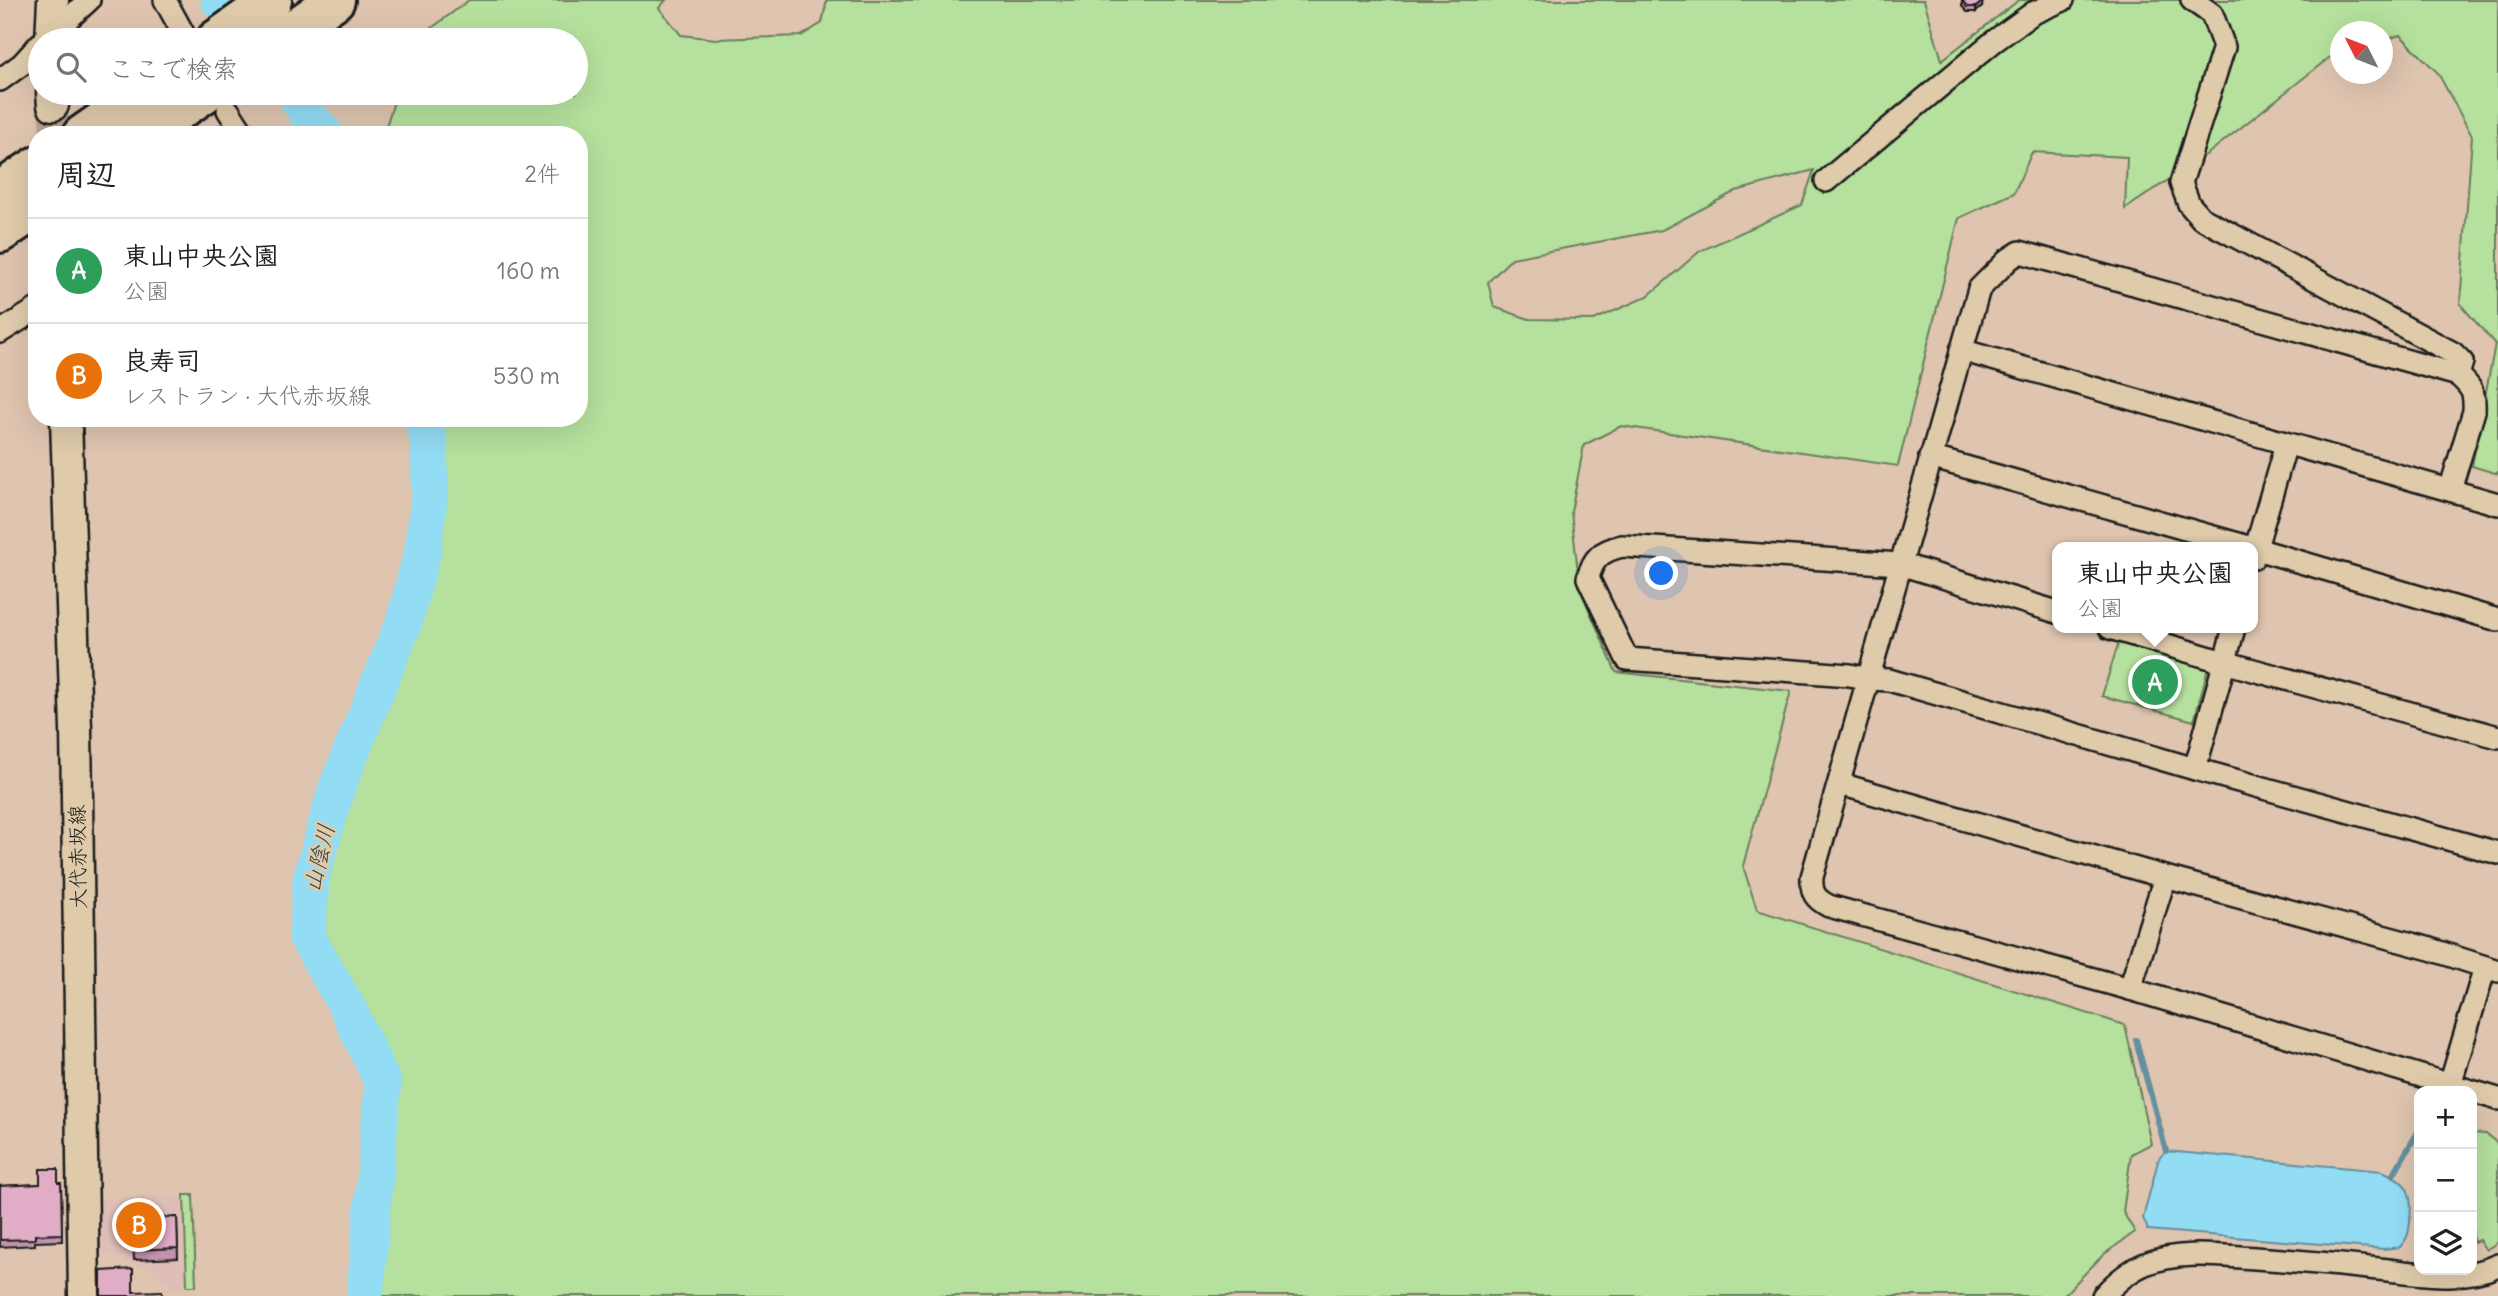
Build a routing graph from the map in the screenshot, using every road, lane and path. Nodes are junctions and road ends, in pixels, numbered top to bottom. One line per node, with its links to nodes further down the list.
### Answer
1 (53, 0): 8 (main road)
2 (89, 0): 9 (street)
3 (165, 0): 10 (street)
4 (272, 0): 11 (highway)
5 (335, 0): 12 (highway)
6 (2063, 0): 22 (street)
7 (2192, 0): 29 (street)
8 (49, 28)
9 (60, 28)
10 (191, 28)
11 (218, 28)
12 (296, 28)
13 (28, 58): 14 (street)
14 (0, 80)
15 (125, 105): 18 (highway)
16 (209, 105): 19 (highway)
17 (219, 105): 20 (street)
18 (95, 126)
19 (163, 126)
20 (236, 126)
21 (28, 172): 23 (highway)
22 (1826, 181)
23 (0, 191)
24 (28, 214): 25 (highway)
25 (0, 233)
26 (28, 315): 27 (street)
27 (0, 332)
28 (1961, 351): 29 (street); 31 (street); 32 (street)
29 (2458, 376): 33 (street)
30 (66, 427): 56 (main road, 大代赤坂線)
31 (2286, 444): 33 (street); 36 (street)
32 (1930, 457): 35 (street); 38 (street)
33 (2450, 490): 34 (street)
34 (2498, 504)
35 (2222, 542)
36 (2256, 542)
37 (2258, 552): 40 (street)
38 (1900, 564): 39 (street); 44 (street); 44 (street)
39 (2052, 610)
40 (2498, 620)
41 (2127, 633): 43 (street)
42 (2233, 633): 43 (street)
43 (2224, 662): 45 (street); 46 (street)
44 (1869, 679): 46 (street); 47 (street)
45 (2498, 737)
46 (2195, 769): 48 (street)
47 (1840, 784): 49 (street); 51 (street)
48 (2498, 853)
49 (2165, 877): 50 (street); 51 (street)
50 (2492, 969): 52 (street)
51 (2130, 989): 52 (street)
52 (2450, 1086)
53 (2477, 1093): 54 (street)
54 (2498, 1099)
55 (2498, 1265): 57 (street)
56 (84, 1296)
57 (2103, 1296)

